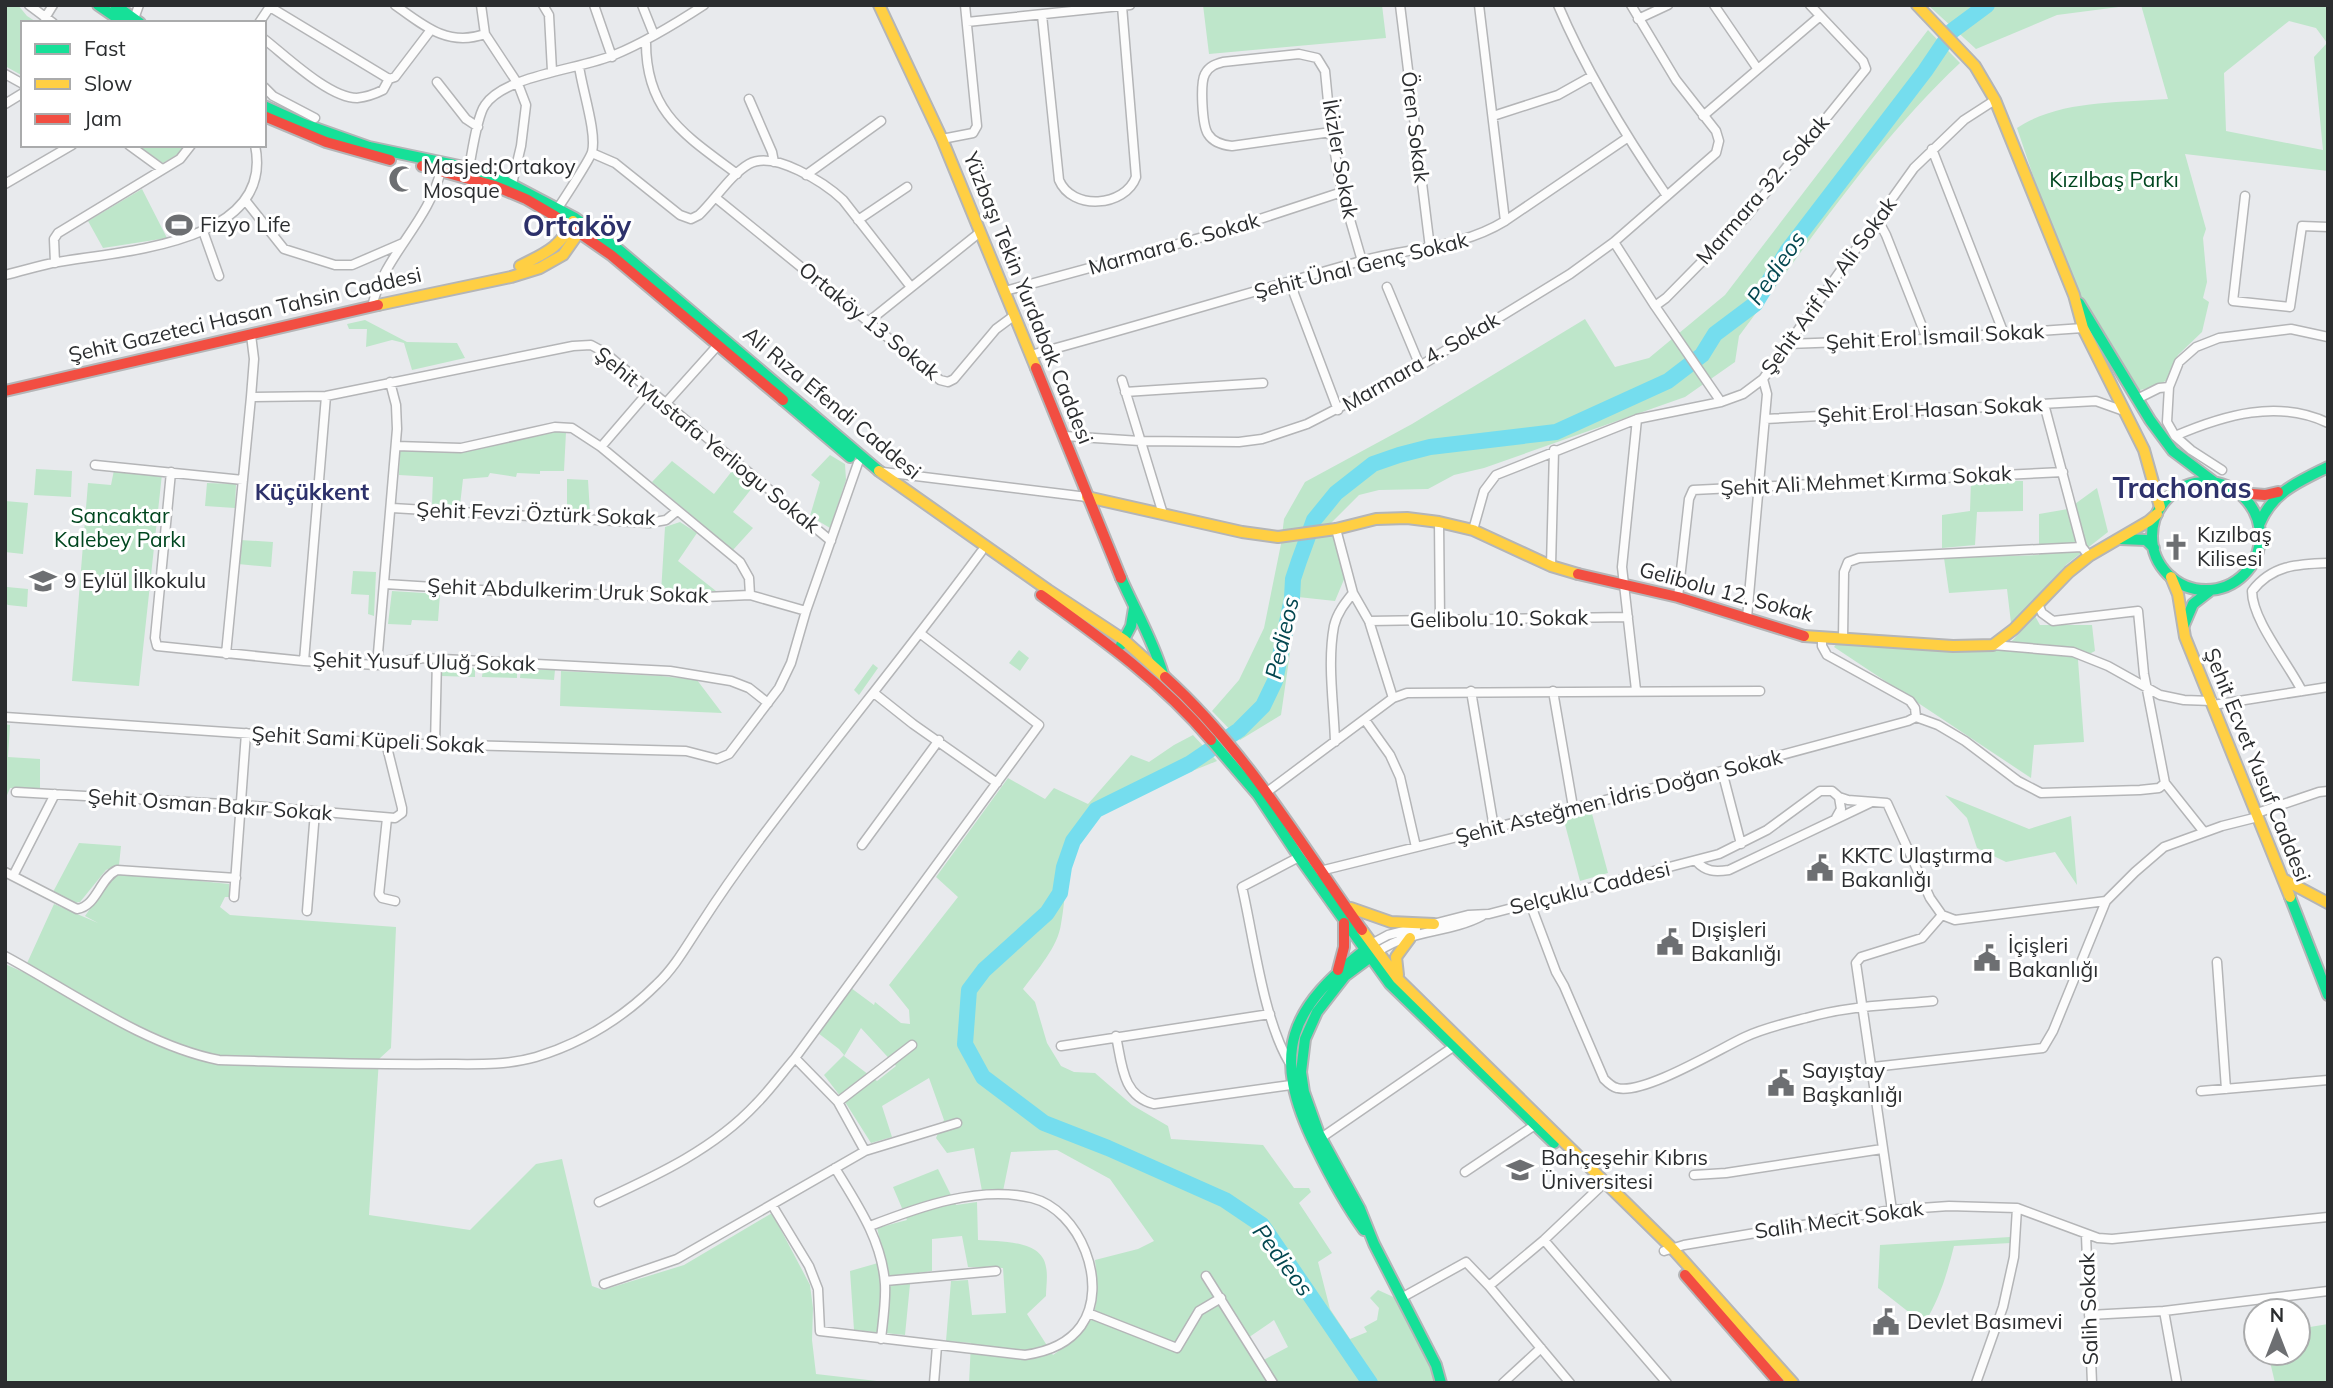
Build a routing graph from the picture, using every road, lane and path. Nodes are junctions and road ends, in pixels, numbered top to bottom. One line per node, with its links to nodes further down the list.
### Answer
1 (29, 5): 27 (street)
2 (53, 5): 27 (street)
3 (98, 5): 28 (main road)
4 (115, 5): 28 (main road)
5 (139, 5): 28 (street)
6 (395, 5): 31 (street)
7 (481, 5): 32 (street)
8 (543, 5): 38 (street)
9 (594, 5): 35 (street)
10 (642, 5): 33 (street)
11 (704, 5): 33 (street)
12 (879, 5): 59 (main road, Yüzbaşı Tekin Yurdabak Caddesi)
13 (965, 5): 30 (street)
14 (1400, 5): 90 (street, Ören Sokak)
15 (1479, 5): 51 (street)
16 (1558, 5): 40 (street)
17 (1632, 5): 26 (street)
18 (1668, 5): 26 (street)
19 (1714, 5): 37 (street)
20 (1810, 5): 25 (street)
21 (1917, 5): 48 (main road)
22 (270, 6): 29 (street); 41 (street)
23 (1126, 6): 24 (street); 24 (street)
24 (1042, 15): 30 (street)
25 (1819, 17): 37 (street); 103 (street, Marmara 32. Sokak)
26 (1638, 19): 52 (street)
27 (49, 20)
28 (132, 21)
29 (260, 21)
30 (967, 22): 59 (street)
31 (430, 31): 32 (street); 41 (street)
32 (485, 34): 44 (street)
33 (650, 38): 35 (street); 70 (street)
34 (266, 41): 41 (street)
35 (612, 57): 36 (street)
36 (579, 66): 38 (street); 65 (street)
37 (1757, 68): 52 (street)
38 (552, 71): 44 (street)
39 (5, 74): 43 (street)
40 (1592, 76): 51 (street); 58 (street)
41 (389, 79)
42 (437, 82): 56 (street)
43 (21, 83)
44 (518, 84): 56 (street); 73 (street)
45 (266, 89): 54 (street)
46 (21, 94): 49 (street)
47 (749, 99): 66 (street)
48 (1995, 100): 64 (street, Şehit Arif M. Ali Sokak); 102 (main road)
49 (5, 104)
50 (266, 107): 67 (main road)
51 (1493, 116): 83 (street)
52 (1703, 116): 76 (street, Marmara 4. Sokak)
53 (266, 117): 69 (main road)
54 (315, 118)
55 (881, 121): 71 (street)
56 (478, 127): 67 (street)
57 (1331, 132): 57 (street, İkizler Sokak); 75 (street, İkizler Sokak)
58 (1627, 138): 76 (street); 83 (street, Şehit Ünal Genç Sokak)
59 (942, 139): 87 (main road, Yüzbaşı Tekin Yurdabak Caddesi)
60 (69, 147): 72 (street)
61 (132, 147): 68 (street)
62 (190, 147): 68 (street)
63 (255, 147): 79 (street)
64 (1932, 149): 82 (street, Şehit Arif M. Ali Sokak); 108 (street)
65 (592, 153): 78 (street); 80 (street)
66 (774, 162): 70 (street); 71 (street)
67 (469, 168): 73 (main road)
68 (162, 169): 94 (street)
69 (440, 170): 80 (main road); 89 (street)
70 (737, 174): 78 (street)
71 (806, 175): 81 (street)
72 (5, 184)
73 (512, 184): 80 (main road)
74 (907, 187): 81 (street)
75 (1342, 192): 93 (street, İkizler Sokak); 101 (street, Marmara 6. Sokak)
76 (1667, 196): 88 (street, Marmara 4. Sokak)
77 (2245, 196): 85 (street)
78 (716, 198): 106 (street, Ortaköy 13 Sokak)
79 (245, 200): 86 (street); 89 (street)
80 (555, 212): 84 (main road, Ali Rıza Efendi Caddesi)
81 (858, 220): 99 (street)
82 (1878, 220): 111 (street); 112 (street, Şehit Arif M. Ali Sokak)
83 (1505, 221): 90 (street, Şehit Ünal Genç Sokak)
84 (577, 225): 91 (main road, Ali Rıza Efendi Caddesi); 92 (main road, Şehit Gazeteci Hasan Tahsin Caddesi); 97 (main road, Şehit Gazeteci Hasan Tahsin Caddesi); 148 (main road, Ali Rıza Efendi Caddesi)
85 (2328, 227)
86 (203, 231): 94 (street); 96 (street)
87 (979, 233): 99 (street); 101 (main road, Yüzbaşı Tekin Yurdabak Caddesi)
88 (1614, 242): 103 (street); 115 (street, Marmara 4. Sokak)
89 (404, 243): 104 (street)
90 (1430, 248): 93 (street, Şehit Ünal Genç Sokak)
91 (605, 251): 92 (main road); 113 (main road, Ali Rıza Efendi Caddesi)
92 (566, 252): 97 (main road, Şehit Gazeteci Hasan Tahsin Caddesi)
93 (1362, 261): 98 (street, Şehit Ünal Genç Sokak)
94 (55, 263): 95 (street)
95 (5, 275)
96 (219, 276)
97 (494, 278): 104 (main road, Şehit Gazeteci Hasan Tahsin Caddesi)
98 (1290, 283): 114 (street, Şehit Ünal Genç Sokak); 132 (street)
99 (911, 287): 106 (street)
100 (1387, 287): 115 (street)
101 (1005, 291): 105 (main road, Yüzbaşı Tekin Yurdabak Caddesi)
102 (2074, 295): 107 (main road); 127 (main road)
103 (1655, 306): 128 (street)
104 (372, 307): 109 (main road, Şehit Gazeteci Hasan Tahsin Caddesi)
105 (1015, 315): 106 (street, Ortaköy 13 Sokak); 114 (main road, Yüzbaşı Tekin Yurdabak Caddesi)
106 (868, 322)
107 (2083, 328): 108 (street, Şehit Erol İsmail Sokak); 120 (main road)
108 (2004, 334): 111 (street, Şehit Erol İsmail Sokak)
109 (251, 335): 123 (main road, Şehit Gazeteci Hasan Tahsin Caddesi); 126 (street)
110 (2328, 337): 121 (street)
111 (1927, 339): 112 (street, Şehit Erol İsmail Sokak)
112 (1787, 344): 116 (street, Şehit Arif M. Ali Sokak)
113 (719, 345): 130 (street); 143 (main road, Ali Rıza Efendi Caddesi)
114 (1031, 355): 137 (main road, Yüzbaşı Tekin Yurdabak Caddesi)
115 (1420, 366): 132 (street, Marmara 4. Sokak)
116 (1763, 379): 128 (street, Şehit Arif M. Ali Sokak); 135 (street)
117 (1122, 380): 124 (street)
118 (390, 382): 122 (street, Şehit Mustafa Yerliogu Sokak); 125 (street, Şehit Mustafa Yerliogu Sokak); 140 (street)
119 (1263, 383): 124 (street)
120 (2113, 386): 129 (street); 133 (main road)
121 (2169, 387): 127 (street); 138 (street)
122 (650, 390): 130 (street, Şehit Mustafa Yerliogu Sokak); 141 (street)
123 (5, 391)
124 (1125, 392): 139 (street)
125 (326, 396): 126 (street, Şehit Mustafa Yerliogu Sokak); 193 (street)
126 (251, 397): 150 (street)
127 (2137, 399): 151 (main road)
128 (1721, 401): 134 (street, Şehit Arif M. Ali Sokak)
129 (2096, 401): 131 (street, Şehit Erol Hasan Sokak); 133 (street, Şehit Erol Hasan Sokak)
130 (666, 403): 165 (street, Şehit Mustafa Yerliogu Sokak)
131 (2043, 404): 135 (street, Şehit Erol Hasan Sokak); 149 (street)
132 (1338, 410): 139 (street, Marmara 4. Sokak)
133 (2125, 412): 158 (main road)
134 (1637, 419): 142 (street, Şehit Arif M. Ali Sokak); 173 (street)
135 (1765, 419): 152 (street)
136 (2328, 423): 138 (street)
137 (1065, 436): 139 (street, Marmara 4. Sokak); 155 (main road, Yüzbaşı Tekin Yurdabak Caddesi)
138 (2175, 436): 146 (street)
139 (1140, 441): 159 (street)
140 (396, 446): 141 (street); 156 (street)
141 (601, 447): 157 (street)
142 (1554, 450): 163 (street, Şehit Arif M. Ali Sokak); 170 (street)
143 (858, 464): 165 (street); 168 (main road, Ali Rıza Efendi Caddesi)
144 (95, 465): 147 (street)
145 (2328, 467): 153 (main road)
146 (2222, 470)
147 (170, 472): 150 (street); 191 (street, Şehit Yusuf Uluğ Sokak)
148 (880, 472): 155 (street); 189 (main road, Ali Rıza Efendi Caddesi)
149 (2063, 472): 152 (street, Şehit Ali Mehmet Kırma Sokak); 167 (street)
150 (243, 480): 191 (street)
151 (2214, 482): 154 (main road); 158 (main road)
152 (1759, 489): 177 (street, Şehit Ali Mehmet Kırma Sokak); 182 (street)
153 (2281, 491): 154 (main road); 161 (main road)
154 (2239, 493): 161 (main road)
155 (1087, 497): 159 (main road, Gelibolu 12. Sokak); 179 (main road, Yüzbaşı Tekin Yurdabak Caddesi)
156 (392, 508): 157 (street, Şehit Fevzi Öztürk Sokak); 172 (street)
157 (677, 511): 176 (street)
158 (2159, 511): 164 (main road); 166 (main road)
159 (1163, 514): 162 (main road, Gelibolu 12. Sokak)
160 (1439, 522): 162 (main road, Gelibolu 12. Sokak); 163 (main road, Gelibolu 12. Sokak); 183 (street)
161 (2259, 525): 174 (main road)
162 (1336, 529): 175 (street)
163 (1473, 530): 170 (main road, Gelibolu 12. Sokak)
164 (2120, 539): 166 (main road); 167 (main road)
165 (831, 541): 180 (street)
166 (2154, 548): 171 (main road)
167 (2085, 551): 178 (main road); 188 (street)
168 (981, 552): 186 (street); 189 (main road, Ali Rıza Efendi Caddesi)
169 (2328, 563): 202 (street)
170 (1551, 566): 173 (main road, Gelibolu 12. Sokak)
171 (2171, 577): 174 (main road); 185 (main road, Şehit Ecvet Yusuf Caddesi)
172 (385, 584): 176 (street, Şehit Abdulkerim Uruk Sokak); 194 (street)
173 (1624, 584): 177 (main road, Gelibolu 12. Sokak); 181 (street)
174 (2212, 589): 185 (main road, Şehit Ecvet Yusuf Caddesi)
175 (1353, 593): 184 (street); 213 (street)
176 (750, 595): 180 (street, Şehit Abdulkerim Uruk Sokak)
177 (1678, 597): 182 (main road, Gelibolu 12. Sokak)
178 (2038, 604): 190 (main road); 198 (street)
179 (1133, 608): 189 (main road); 195 (main road, Yüzbaşı Tekin Yurdabak Caddesi)
180 (806, 611): 205 (street)
181 (1628, 617): 183 (street, Gelibolu 10. Sokak); 197 (street)
182 (1747, 618): 187 (main road, Gelibolu 12. Sokak)
183 (1440, 619): 184 (street, Gelibolu 10. Sokak)
184 (1369, 621): 204 (street)
185 (2183, 627): 206 (main road, Şehit Ecvet Yusuf Caddesi)
186 (920, 634): 203 (street); 218 (street)
187 (1822, 637): 188 (main road, Gelibolu 12. Sokak); 209 (street)
188 (1843, 638): 190 (main road, Gelibolu 12. Sokak)
189 (1120, 645): 195 (main road); 207 (main road)
190 (1993, 645): 198 (street)
191 (226, 654): 193 (street, Şehit Yusuf Uluğ Sokak)
192 (437, 659): 194 (street, Şehit Yusuf Uluğ Sokak); 205 (street, Şehit Yusuf Uluğ Sokak); 215 (street)
193 (304, 661): 194 (street, Şehit Yusuf Uluğ Sokak)
194 (377, 665)
195 (1163, 674): 207 (main road)
196 (2328, 687): 202 (street)
197 (1636, 690): 200 (street); 201 (street)
198 (2147, 690): 206 (street); 219 (street)
199 (1471, 691): 200 (street); 204 (street); 232 (street)
200 (1553, 691): 227 (street)
201 (1760, 691)
202 (2302, 691): 206 (street)
203 (874, 693): 212 (street); 258 (street)
204 (1393, 698): 210 (street)
205 (768, 703): 215 (street, Şehit Sami Küpeli Sokak)
206 (2212, 703): 229 (main road, Şehit Ecvet Yusuf Caddesi)
207 (1189, 706): 216 (main road)
208 (5, 717): 211 (street, Şehit Sami Küpeli Sokak)
209 (1916, 717): 217 (street, Şehit Asteğmen İdris Doğan Sokak); 219 (street)
210 (1365, 720): 213 (street); 236 (street)
211 (246, 733): 214 (street, Şehit Sami Küpeli Sokak); 226 (street)
212 (939, 740): 218 (street); 235 (street)
213 (1335, 742): 222 (street)
214 (386, 743): 215 (street, Şehit Sami Küpeli Sokak); 230 (street, Şehit Osman Bakır Sokak)
215 (435, 745)
216 (1233, 758): 222 (main road); 237 (main road)
217 (1722, 771): 227 (street, Şehit Asteğmen İdris Doğan Sokak); 234 (street)
218 (997, 783): 270 (street)
219 (2165, 783): 233 (street)
220 (2328, 791): 229 (street)
221 (16, 792): 223 (street, Şehit Osman Bakır Sokak)
222 (1267, 792): 239 (main road)
223 (55, 794): 226 (street, Şehit Osman Bakır Sokak); 240 (street)
224 (1839, 797): 225 (street); 231 (street); 234 (street, Selçuklu Caddesi)
225 (1875, 800): 231 (street, Selçuklu Caddesi); 253 (street)
226 (241, 806): 228 (street, Şehit Osman Bakır Sokak); 241 (street)
227 (1573, 807): 232 (street, Şehit Asteğmen İdris Doğan Sokak)
228 (315, 812): 230 (street, Şehit Osman Bakır Sokak); 251 (street)
229 (2257, 815): 233 (street); 242 (main road, Şehit Ecvet Yusuf Caddesi)
230 (387, 818): 246 (street)
231 (1836, 818): 238 (street, Selçuklu Caddesi)
232 (1494, 828): 236 (street, Şehit Asteğmen İdris Doğan Sokak)
233 (2204, 832): 247 (street)
234 (1741, 844): 238 (street, Selçuklu Caddesi)
235 (862, 845)
236 (1416, 846): 239 (street, Şehit Asteğmen İdris Doğan Sokak)
237 (1298, 857): 254 (main road); 265 (street)
238 (1696, 861): 248 (street, Selçuklu Caddesi)
239 (1320, 871): 250 (main road)
240 (9, 874): 241 (street)
241 (236, 878): 244 (street)
242 (2283, 879): 243 (main road); 245 (main road, Şehit Ecvet Yusuf Caddesi)
243 (2315, 896): 245 (main road); 249 (main road)
244 (234, 897)
245 (2291, 900): 262 (main road, Şehit Ecvet Yusuf Caddesi)
246 (395, 901)
247 (2106, 901): 253 (street); 272 (street)
248 (1530, 903): 252 (street, Selçuklu Caddesi); 264 (street)
249 (2328, 903)
250 (1348, 906): 255 (main road); 257 (main road)
251 (307, 911)
252 (1485, 915): 255 (street, Selçuklu Caddesi); 256 (street, Selçuklu Caddesi)
253 (1942, 915): 264 (street)
254 (1344, 922): 257 (main road); 260 (main road)
255 (1434, 924): 257 (street, Selçuklu Caddesi)
256 (1410, 938): 257 (street, Selçuklu Caddesi); 261 (main road)
257 (1372, 950): 260 (main road); 261 (main road)
258 (5, 956)
259 (2217, 962): 275 (street)
260 (1341, 973): 261 (main road); 271 (main road); 280 (main road)
261 (1394, 981): 269 (main road); 296 (main road)
262 (2328, 995)
263 (1933, 1001): 264 (street)
264 (1864, 1008): 272 (street)
265 (1270, 1014): 266 (street); 271 (street)
266 (1116, 1036): 268 (street); 274 (street)
267 (912, 1045): 277 (street)
268 (1061, 1046)
269 (1453, 1047): 279 (main road); 280 (street)
270 (794, 1058): 277 (street); 287 (street)
271 (1290, 1063): 274 (main road)
272 (1873, 1067): 281 (street)
273 (2328, 1080): 275 (street)
274 (1291, 1085): 295 (main road)
275 (2226, 1089): 276 (street)
276 (2201, 1091)
277 (838, 1102): 282 (street)
278 (957, 1123): 282 (street)
279 (1535, 1125): 284 (street); 286 (main road)
280 (1321, 1138): 295 (main road)
281 (1882, 1149): 285 (street); 290 (street)
282 (865, 1151): 283 (street)
283 (835, 1168): 288 (street); 292 (street)
284 (1465, 1171)
285 (1694, 1175)
286 (1600, 1187): 294 (street); 296 (main road)
287 (599, 1202)
288 (772, 1205): 300 (street); 308 (street)
289 (2017, 1208): 290 (street, Salih Mecit Sokak); 293 (street, Salih Mecit Sokak); 321 (street)
290 (1892, 1210): 296 (street, Salih Mecit Sokak)
291 (2328, 1217): 293 (street, Salih Mecit Sokak)
292 (870, 1226): 299 (street); 306 (street)
293 (2086, 1235): 307 (street, Salih Sokak)
294 (1544, 1240): 301 (street); 318 (street)
295 (1374, 1244): 303 (main road)
296 (1668, 1249): 319 (main road); 320 (main road)
297 (996, 1271): 299 (street)
298 (1206, 1276): 304 (street)
299 (885, 1281): 308 (street)
300 (604, 1284)
301 (1489, 1286): 303 (street); 310 (street)
302 (2328, 1291): 305 (street)
303 (1403, 1297): 311 (main road)
304 (1221, 1298): 306 (street); 313 (street)
305 (2164, 1311): 307 (street); 323 (street)
306 (1088, 1313): 309 (street)
307 (2089, 1315): 322 (street, Salih Sokak)
308 (881, 1339): 309 (street)
309 (937, 1346): 312 (street)
310 (1541, 1348): 316 (street); 317 (street)
311 (1436, 1365): 314 (main road); 315 (main road)
312 (934, 1383)
313 (1273, 1383)
314 (1440, 1383)
315 (1447, 1383)
316 (1503, 1383)
317 (1570, 1383)
318 (1667, 1383)
319 (1779, 1383)
320 (1793, 1383)
321 (1976, 1383)
322 (2092, 1383)
323 (2178, 1383)

